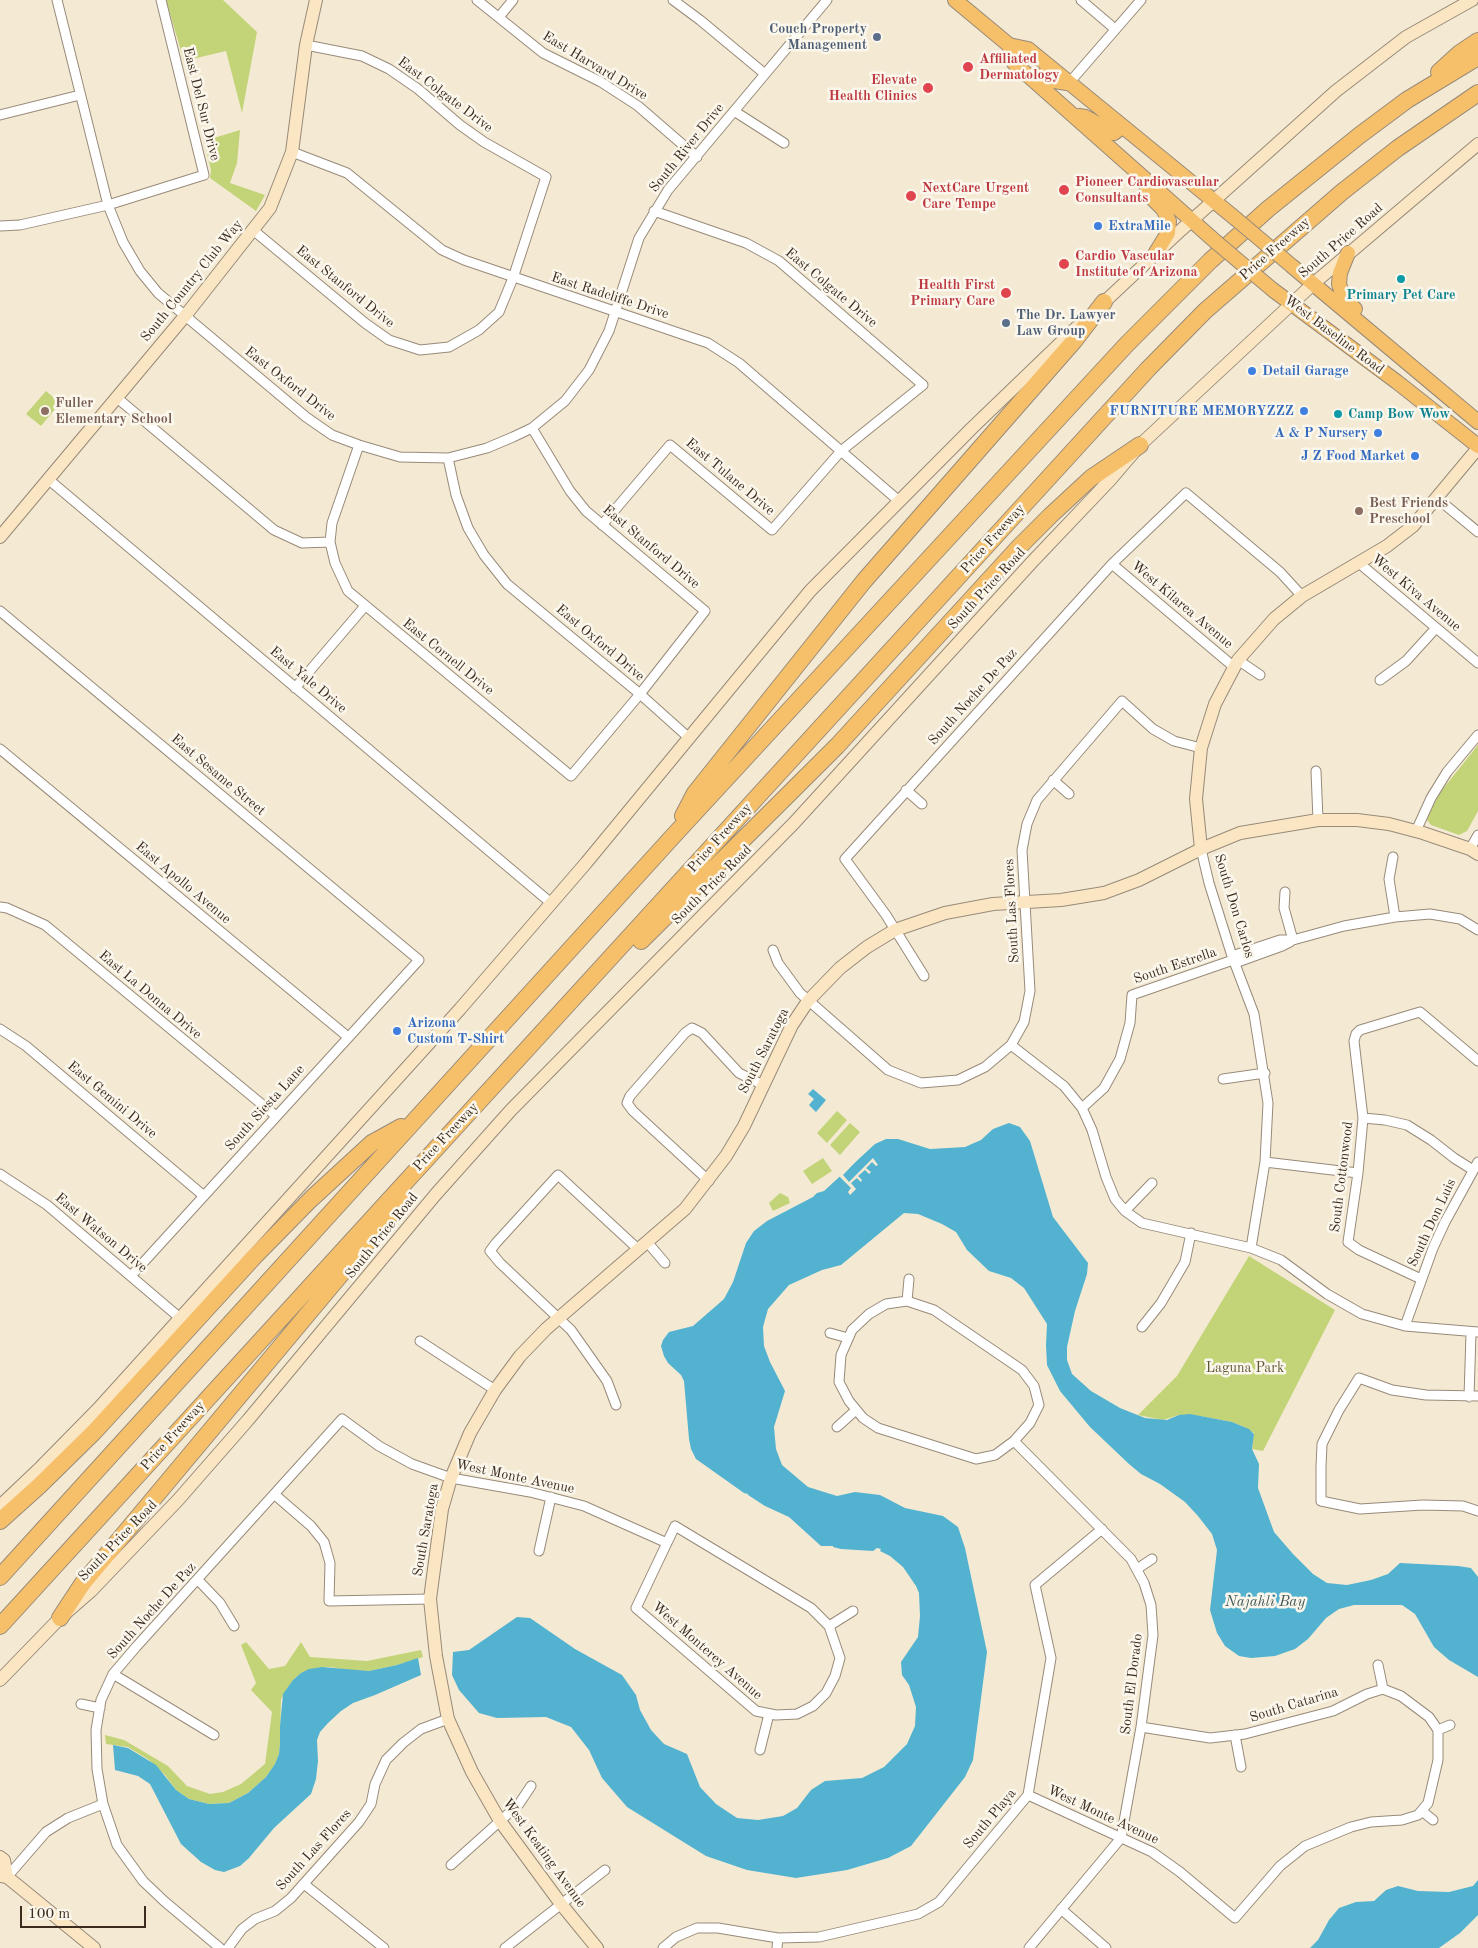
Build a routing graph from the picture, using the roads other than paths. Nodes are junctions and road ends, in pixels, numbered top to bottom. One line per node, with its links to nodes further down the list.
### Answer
1 (57, 0): 22 (street, East Oxford Drive)
2 (161, 0): 33 (street, East Del Sur Drive)
3 (316, 0): 15 (main road, South Country Club Way)
4 (478, 0): 12 (street, East Harvard Drive)
5 (513, 0): 12 (street)
6 (673, 0): 18 (street)
7 (827, 0): 18 (street, South River Drive)
8 (955, 0): 16 (main road)
9 (1081, 0): 13 (street)
10 (1141, 0): 13 (street)
11 (1472, 0): 34 (main road)
12 (498, 18): 32 (street, East Harvard Drive)
13 (1115, 30): 20 (street)
14 (1478, 41): 23 (highway)
15 (306, 45): 31 (main road, South Country Club Way); 41 (street, East Colgate Drive)
16 (1009, 45): 19 (main road); 20 (main road, West Baseline Road)
17 (1478, 57): 23 (highway)
18 (765, 74): 25 (street, South River Drive)
19 (1026, 75): 20 (main road); 24 (main road)
20 (1069, 83): 24 (main road); 27 (main road, West Baseline Road)
21 (1478, 93): 103 (highway, Price Freeway)
22 (80, 94): 26 (street); 33 (street, East Oxford Drive)
23 (1407, 100): 86 (highway)
24 (1066, 111): 27 (main road); 28 (main road)
25 (734, 112): 29 (street); 32 (street, South River Drive)
26 (0, 115)
27 (1122, 127): 34 (main road, West Baseline Road)
28 (1086, 128): 36 (main road, West Baseline Road); 40 (main road)
29 (784, 143)
30 (1478, 144): 39 (main road, South Price Road)
31 (292, 152): 38 (main road, South Country Club Way); 41 (street, East Radcliffe Drive)
32 (697, 157): 35 (street, South River Drive)
33 (108, 205): 37 (street); 46 (street, East Oxford Drive)
34 (1218, 205): 36 (main road); 42 (main road, West Baseline Road, bridge)
35 (654, 211): 45 (street, South River Drive); 54 (street, East Colgate Drive)
36 (1196, 225): 40 (main road); 44 (main road, West Baseline Road, bridge)
37 (0, 226)
38 (253, 230): 41 (street, East Stanford Drive); 46 (main road, South Country Club Way)
39 (1348, 253): 42 (main road, South Price Road); 47 (main road)
40 (1156, 254): 43 (main road)
41 (513, 278): 45 (street, East Radcliffe Drive)
42 (1313, 284): 44 (main road, South Price Road); 47 (main road, West Baseline Road)
43 (1104, 302): 58 (main road); 86 (highway)
44 (1292, 304): 52 (main road, South Price Road); 53 (main road, West Baseline Road)
45 (616, 312): 50 (street, South River Drive); 54 (street, East Radcliffe Drive)
46 (184, 316): 48 (main road, South Country Club Way); 51 (street, East Oxford Drive)
47 (1382, 341): 49 (main road, West Baseline Road)
48 (116, 397): 56 (main road, South Country Club Way); 62 (street)
49 (1478, 422)
50 (532, 428): 55 (street, South River Drive); 59 (street, East Stanford Drive)
51 (359, 445): 55 (street, East Oxford Drive); 62 (street, East Cornell Drive)
52 (1140, 445): 103 (highway); 163 (main road, South Price Road)
53 (1478, 447): 57 (main road, South Don Carlos)
54 (841, 451): 58 (street, East Radcliffe Drive); 59 (street, East Tulane Drive)
55 (448, 458): 74 (street, East Oxford Drive)
56 (48, 479): 61 (main road, South Country Club Way); 73 (street, East Yale Drive)
57 (1438, 498): 60 (street); 63 (main road, South Don Carlos)
58 (899, 501): 76 (main road)
59 (602, 525): 74 (street, East Stanford Drive)
60 (1478, 532)
61 (0, 537)
62 (330, 542): 66 (street, East Cornell Drive)
63 (1359, 562): 65 (main road, South Don Carlos); 68 (street, West Kiva Avenue)
64 (1112, 564): 65 (street, South Noche De Paz); 69 (street, West Kilarea Avenue); 81 (street, South Noche De Paz)
65 (1302, 596): 69 (main road, South Don Carlos)
66 (365, 606): 73 (street); 74 (street, East Cornell Drive)
67 (0, 612): 100 (street, East Sesame Street)
68 (1436, 628): 70 (street, West Kiva Avenue); 72 (street)
69 (1236, 663): 71 (street, West Kilarea Avenue); 77 (main road, South Don Carlos)
70 (1478, 663)
71 (1260, 675)
72 (1380, 680)
73 (295, 688): 92 (street, East Yale Drive)
74 (640, 694): 76 (street, East Oxford Drive)
75 (1478, 735): 85 (street)
76 (688, 737): 92 (main road)
77 (1201, 748): 80 (street, South Las Flores); 88 (main road, South Don Carlos)
78 (0, 750): 106 (street, East Apollo Avenue)
79 (1316, 771): 84 (street)
80 (1053, 780): 82 (street); 93 (street, South Las Flores)
81 (906, 790): 83 (street); 96 (street, South Noche De Paz)
82 (1069, 794)
83 (922, 804)
84 (1318, 820): 85 (main road, South Saratoga); 88 (main road, South Saratoga)
85 (1416, 831): 89 (main road, South Saratoga)
86 (675, 834): 115 (highway)
87 (1478, 835): 89 (street)
88 (1200, 849): 93 (main road, South Saratoga); 101 (street, South Don Carlos)
89 (1474, 851)
90 (1393, 857): 95 (street)
91 (1285, 892): 98 (street)
92 (551, 903): 134 (main road)
93 (1024, 904): 96 (main road, South Saratoga); 107 (street, South Las Flores)
94 (0, 907): 113 (street, East La Donna Drive)
95 (1395, 917): 97 (street); 98 (street)
96 (895, 930): 102 (street); 104 (main road, South Saratoga)
97 (1478, 930)
98 (1293, 940): 101 (street)
99 (773, 950): 104 (street, South Las Flores)
100 (419, 960): 106 (street, South Siesta Lane)
101 (1233, 960): 109 (street, South Don Carlos); 112 (street, South Estrella)
102 (924, 976)
103 (583, 988): 116 (highway, Price Freeway)
104 (808, 1001): 107 (street, South Las Flores); 111 (main road, South Saratoga)
105 (0, 1029): 123 (street, East Gemini Drive)
106 (348, 1037): 113 (street, South Siesta Lane)
107 (1010, 1045): 112 (street)
108 (1478, 1061): 114 (street, South Cottonwood)
109 (1265, 1073): 110 (street); 117 (street, South Don Carlos)
110 (1224, 1079)
111 (763, 1085): 121 (main road, South Saratoga); 121 (street)
112 (1082, 1108): 124 (street)
113 (276, 1116): 123 (street, South Siesta Lane)
114 (1363, 1118): 118 (street); 119 (street, South Cottonwood)
115 (414, 1120): 153 (highway); 159 (highway)
116 (443, 1141): 163 (highway); 164 (highway, Price Freeway)
117 (1265, 1162): 119 (street); 127 (street, South Don Carlos)
118 (1476, 1166): 131 (street, South Don Luis)
119 (1358, 1173): 131 (street, South Cottonwood)
120 (0, 1174): 129 (street, East Watson Drive)
121 (709, 1181): 126 (main road, South Saratoga)
122 (1152, 1183): 124 (street)
123 (204, 1196): 129 (street, South Siesta Lane)
124 (1126, 1211): 125 (street)
125 (1191, 1233): 127 (street); 136 (street)
126 (643, 1246): 128 (street); 133 (main road, South Saratoga); 133 (street)
127 (1251, 1248): 135 (street)
128 (665, 1264)
129 (131, 1276): 134 (street, East Watson Drive)
130 (909, 1279): 132 (street)
131 (1421, 1279): 135 (street, South Don Luis)
132 (907, 1301): 139 (street); 147 (street)
133 (559, 1317): 141 (main road, South Saratoga); 143 (street)
134 (180, 1318): 151 (main road)
135 (1405, 1326): 138 (street)
136 (1142, 1328)
137 (830, 1333): 139 (street)
138 (1474, 1333): 142 (street)
139 (850, 1334): 144 (street)
140 (420, 1341): 141 (street)
141 (495, 1390): 148 (main road, South Saratoga)
142 (1474, 1396): 152 (street)
143 (616, 1406)
144 (856, 1410): 146 (street); 147 (street)
145 (342, 1419): 148 (street, West Monte Avenue); 149 (street, South Noche De Paz)
146 (838, 1427)
147 (1014, 1441): 154 (street, South El Dorado)
148 (451, 1478): 150 (street, West Monte Avenue); 161 (main road, South Saratoga)
149 (274, 1494): 160 (street, South Noche De Paz); 161 (street)
150 (551, 1497): 155 (street, West Monte Avenue); 156 (street)
151 (0, 1506)
152 (1478, 1511)
153 (0, 1521)
154 (1102, 1529): 158 (street, South El Dorado); 183 (street, South Playa)
155 (667, 1543): 166 (street); 173 (street, West Monterey Avenue)
156 (539, 1551)
157 (1152, 1559): 158 (street)
158 (1137, 1569): 176 (street, South El Dorado)
159 (0, 1577)
160 (198, 1580): 165 (street); 168 (street, South Noche De Paz)
161 (430, 1599): 174 (main road, West Keating Avenue)
162 (852, 1612): 166 (street)
163 (60, 1618): 169 (main road, South Price Road)
164 (0, 1626)
165 (234, 1626)
166 (829, 1626): 173 (street, West Monterey Avenue)
167 (1378, 1665): 170 (street)
168 (113, 1674): 172 (street, South Noche De Paz); 179 (street)
169 (0, 1680)
170 (1383, 1688): 177 (street); 178 (street, South Catarina)
171 (81, 1704): 172 (street)
172 (100, 1708): 184 (street, South Noche De Paz)
173 (769, 1714): 180 (street)
174 (448, 1719): 187 (main road, West Keating Avenue); 193 (street, South Las Flores)
175 (1450, 1725): 177 (street)
176 (1141, 1727): 178 (street, South Catarina); 188 (street, South El Dorado)
177 (1438, 1730): 185 (street)
178 (1235, 1735): 181 (street)
179 (214, 1736)
180 (760, 1750)
181 (1241, 1767)
182 (531, 1786): 187 (street)
183 (1028, 1796): 188 (street, West Monte Avenue); 196 (street, South Playa)
184 (103, 1804): 192 (street); 198 (street, South Noche De Paz)
185 (1422, 1810): 186 (street); 188 (street, West Monte Avenue)
186 (1433, 1820)
187 (500, 1821): 190 (street); 194 (main road, West Keating Avenue)
188 (1121, 1838): 195 (street, South El Dorado)
189 (0, 1857): 192 (main road)
190 (452, 1865)
191 (605, 1870): 194 (street)
192 (2, 1880): 197 (main road)
193 (304, 1884): 199 (street, South Las Flores); 200 (street)
194 (561, 1904): 201 (street); 202 (main road, West Keating Avenue)
195 (1061, 1909): 205 (street, South El Dorado); 206 (street)
196 (778, 1938): 203 (street, South Playa); 204 (street)
197 (94, 1948)
198 (220, 1948)
199 (228, 1948)
200 (384, 1948)
201 (505, 1948)
202 (597, 1948)
203 (663, 1948)
204 (777, 1948)
205 (1029, 1948)
206 (1106, 1948)

